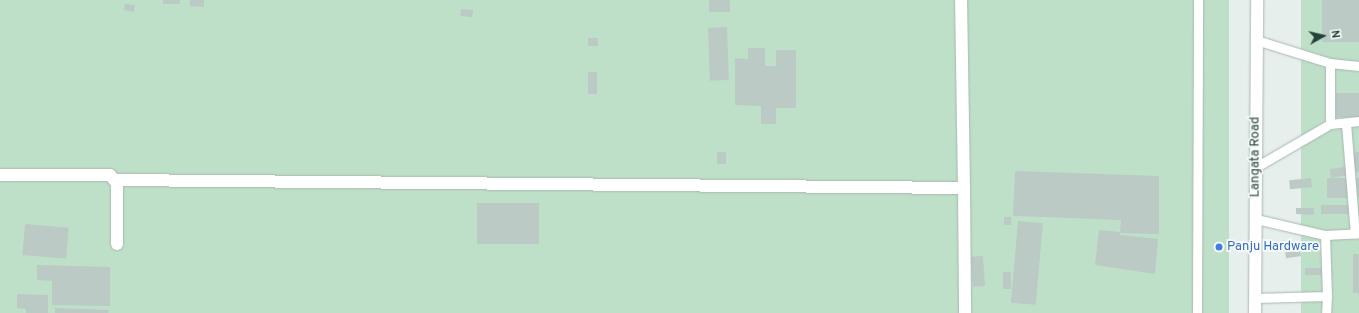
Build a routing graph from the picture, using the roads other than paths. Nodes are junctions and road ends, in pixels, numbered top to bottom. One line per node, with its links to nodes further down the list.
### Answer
1 (961, 0): 13 (street)
2 (1198, 0): 21 (lane)
3 (1257, 0): 4 (street, Langata Road)
4 (1256, 40): 5 (lane); 10 (street, Langata Road)
5 (1330, 63): 6 (lane); 9 (lane)
6 (1359, 66)
7 (1359, 121): 8 (lane)
8 (1346, 123): 9 (lane); 15 (lane)
9 (1330, 124): 10 (lane)
10 (1256, 167): 14 (street, Langata Road)
11 (0, 175): 12 (street)
12 (115, 180): 13 (street); 17 (street)
13 (964, 188): 20 (street)
14 (1256, 219): 16 (lane); 19 (street, Langata Road)
15 (1357, 233): 16 (lane)
16 (1325, 235): 18 (lane)
17 (117, 244)
18 (1327, 296): 19 (lane); 23 (lane)
19 (1255, 298): 22 (street, Langata Road)
20 (965, 313)
21 (1197, 313)
22 (1255, 313)
23 (1326, 313)

